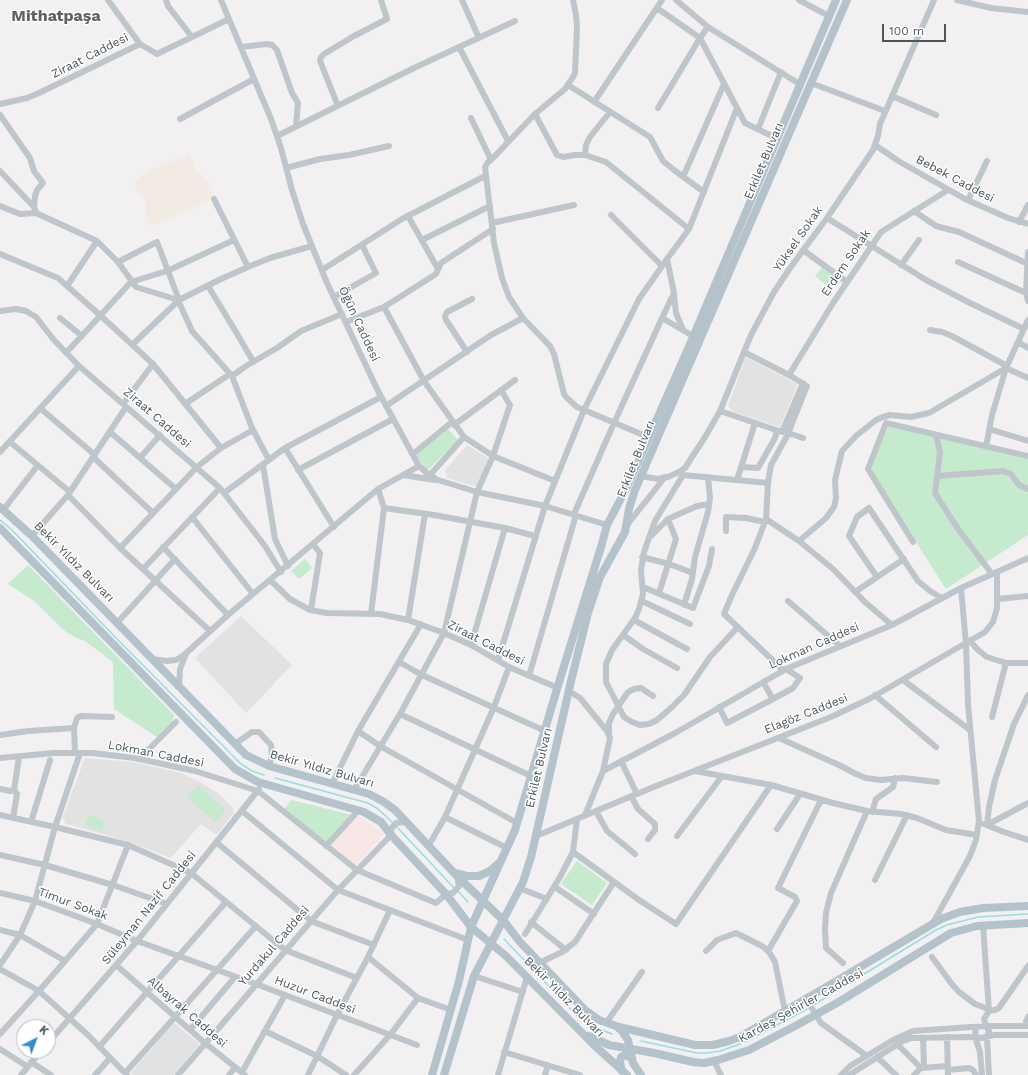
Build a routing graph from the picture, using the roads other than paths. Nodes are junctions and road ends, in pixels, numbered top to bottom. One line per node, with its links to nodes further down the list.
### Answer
1 (108, 0): 23 (street)
2 (166, 0): 20 (street)
3 (221, 0): 17 (street, Öğün Caddesi)
4 (381, 0): 35 (street)
5 (462, 0): 21 (street)
6 (573, 0): 30 (street)
7 (662, 0): 14 (street)
8 (676, 0): 19 (street)
9 (800, 0): 16 (street)
10 (836, 0): 16 (main road, Erkilet Bulvarı)
11 (847, 0): 28 (main road, Erkilet Bulvarı)
12 (934, 0): 32 (street, Yüksel Sokak)
13 (956, 0): 15 (street)
14 (657, 8): 22 (street); 33 (street)
15 (1028, 12)
16 (829, 16): 31 (main road, Erkilet Bulvarı)
17 (229, 19): 20 (street, Ziraat Caddesi); 24 (street, Öğün Caddesi)
18 (515, 21): 21 (street)
19 (708, 27): 22 (street); 26 (street)
20 (192, 37): 23 (street, Ziraat Caddesi)
21 (479, 38): 25 (street)
22 (700, 38): 29 (street); 36 (street)
23 (140, 44): 34 (street, Ziraat Caddesi)
24 (241, 47): 27 (street, Öğün Caddesi); 45 (street)
25 (459, 47): 35 (street); 49 (street)
26 (781, 72): 31 (street); 46 (street)
27 (254, 79): 44 (street); 47 (street, Öğün Caddesi)
28 (811, 83): 38 (street); 179 (main road, Erkilet Bulvarı)
29 (724, 84): 37 (street); 58 (street)
30 (568, 85): 33 (street); 40 (street)
31 (801, 85): 48 (main road, Erkilet Bulvarı)
32 (892, 96): 38 (street, Yüksel Sokak); 42 (street)
33 (594, 102): 39 (street)
34 (0, 104)
35 (338, 106): 45 (street)
36 (658, 108)
37 (737, 108): 46 (street); 60 (street)
38 (886, 111): 50 (street, Yüksel Sokak)
39 (610, 112): 52 (street); 58 (street)
40 (535, 114): 49 (street); 52 (street)
41 (0, 115): 67 (street)
42 (936, 115)
43 (471, 118): 53 (street)
44 (180, 119)
45 (296, 126): 47 (street)
46 (758, 129): 48 (street)
47 (277, 136): 55 (street, Öğün Caddesi)
48 (778, 139): 119 (main road, Erkilet Bulvarı)
49 (508, 141): 53 (street)
50 (875, 145): 59 (street, Bebek Caddesi); 71 (street, Yüksel Sokak)
51 (389, 146): 55 (street)
52 (585, 156): 75 (street)
53 (491, 160): 57 (street)
54 (987, 161): 62 (street)
55 (286, 168): 81 (street, Öğün Caddesi)
56 (0, 171): 67 (street)
57 (485, 176): 66 (street); 70 (street)
58 (683, 177): 60 (street)
59 (948, 190): 62 (street, Bebek Caddesi); 68 (street, Erdem Sokak)
60 (704, 192): 75 (street)
61 (214, 199): 76 (street)
62 (968, 200): 72 (street, Bebek Caddesi)
63 (574, 205): 74 (street)
64 (1028, 205): 72 (street)
65 (0, 206): 67 (street)
66 (490, 206): 74 (street); 77 (street)
67 (35, 210): 79 (street)
68 (914, 211): 82 (street, Erdem Sokak); 89 (street)
69 (611, 215): 91 (street)
70 (408, 216): 77 (street); 80 (street)
71 (826, 218): 82 (street); 83 (street, Yüksel Sokak)
72 (1019, 222): 73 (street, Bebek Caddesi)
73 (1028, 224)
74 (492, 226): 93 (street); 111 (street)
75 (689, 229): 86 (street)
76 (234, 240): 92 (street); 94 (street)
77 (422, 240): 93 (street)
78 (919, 240): 90 (street)
79 (97, 241): 87 (street); 98 (street)
80 (362, 245): 95 (street); 102 (street)
81 (312, 246): 92 (street); 95 (street, Öğün Caddesi)
82 (871, 246): 90 (street); 97 (street, Erdem Sokak)
83 (803, 250): 97 (street); 124 (street, Yüksel Sokak)
84 (1028, 252): 89 (street)
85 (0, 254): 98 (street)
86 (667, 259): 91 (street); 100 (street)
87 (118, 262): 94 (street); 96 (street)
88 (958, 262): 101 (street)
89 (1026, 263): 101 (street)
90 (901, 265): 115 (street)
91 (662, 266): 142 (street)
92 (248, 267): 99 (street)
93 (438, 269): 106 (street)
94 (167, 270): 96 (street); 104 (street)
95 (322, 270): 102 (street, Öğün Caddesi)
96 (131, 282): 104 (street); 109 (street)
97 (847, 282): 131 (street, Erdem Sokak)
98 (67, 286): 109 (street)
99 (208, 286): 104 (street); 126 (street)
100 (674, 293): 112 (street); 116 (street)
101 (1026, 293): 105 (street)
102 (334, 297): 108 (street, Öğün Caddesi)
103 (472, 299): 123 (street)
104 (179, 300): 121 (street); 130 (street)
105 (1028, 301)
106 (384, 307): 114 (street); 134 (street)
107 (0, 311): 125 (street, Ziraat Caddesi)
108 (342, 314): 114 (street, Öğün Caddesi); 126 (street)
109 (101, 316): 118 (street); 121 (street)
110 (60, 318): 118 (street)
111 (523, 318): 123 (street); 142 (street)
112 (662, 318): 116 (street); 146 (street)
113 (1028, 320): 115 (street)
114 (346, 322): 137 (street, Öğün Caddesi)
115 (1024, 329): 120 (street)
116 (683, 330): 119 (street)
117 (930, 330): 129 (street)
118 (82, 336): 125 (street)
119 (694, 336): 156 (main road, Erkilet Bulvarı)
120 (1018, 342): 122 (street); 129 (street)
121 (132, 345): 127 (street)
122 (1028, 348)
123 (467, 352): 134 (street)
124 (744, 352): 131 (street); 143 (street, Yüksel Sokak)
125 (66, 353): 128 (street, Ziraat Caddesi)
126 (253, 361): 130 (street)
127 (153, 364): 138 (street); 139 (street)
128 (79, 366): 139 (street, Ziraat Caddesi); 141 (street)
129 (1007, 367): 132 (street); 148 (street); 215 (street)
130 (231, 375): 138 (street); 149 (street)
131 (789, 375): 135 (street)
132 (1028, 378)
133 (515, 380): 136 (street)
134 (424, 381): 140 (street); 145 (street)
135 (803, 383): 150 (street); 152 (street)
136 (501, 390): 145 (street); 166 (street)
137 (381, 397): 140 (street, Öğün Caddesi); 162 (street)
138 (185, 404): 161 (street)
139 (125, 405): 151 (street); 153 (street, Ziraat Caddesi)
140 (386, 406): 144 (street, Öğün Caddesi)
141 (40, 408): 159 (street); 165 (street)
142 (584, 410): 146 (street); 185 (street)
143 (720, 411): 147 (street); 176 (street, Yüksel Sokak)
144 (393, 419): 164 (street, Öğün Caddesi); 175 (street)
145 (453, 423): 155 (street); 164 (street)
146 (614, 423): 156 (street); 200 (street)
147 (755, 423): 150 (street); 174 (street)
148 (989, 429): 158 (street); 160 (street)
149 (253, 430): 161 (street); 169 (street)
150 (777, 431): 174 (street)
151 (110, 432): 165 (street); 168 (street)
152 (788, 433): 157 (street); 186 (street)
153 (160, 435): 168 (street); 173 (street, Ziraat Caddesi)
154 (936, 435): 160 (street); 180 (street); 216 (street)
155 (464, 437): 166 (street); 178 (street)
156 (648, 438): 205 (main road, Erkilet Bulvarı)
157 (803, 438)
158 (1028, 441)
159 (10, 442): 163 (street); 170 (street)
160 (986, 447): 167 (street)
161 (221, 448): 173 (street)
162 (285, 448): 169 (street); 175 (street)
163 (0, 452)
164 (413, 454): 172 (street, Öğün Caddesi)
165 (94, 456): 193 (street); 198 (street)
166 (493, 456): 185 (street); 192 (street)
167 (1028, 456)
168 (140, 458): 187 (street)
169 (269, 460): 171 (street)
170 (38, 465): 193 (street); 196 (street)
171 (263, 465): 190 (street); 228 (street)
172 (419, 466): 177 (street); 178 (street, Öğün Caddesi)
173 (197, 467): 187 (street); 190 (street, Ziraat Caddesi)
174 (741, 467): 184 (street)
175 (298, 470): 207 (street)
176 (681, 474): 181 (street); 182 (street, Yüksel Sokak); 214 (street)
177 (403, 475): 183 (street); 188 (street)
178 (430, 475): 183 (street, Öğün Caddesi)
179 (641, 476): 182 (street); 191 (main road, Erkilet Bulvarı)
180 (937, 476): 189 (street); 232 (street)
181 (708, 477): 184 (street); 194 (street)
182 (662, 478): 191 (street); 206 (street, Yüksel Sokak)
183 (438, 480): 192 (street, Öğün Caddesi)
184 (737, 480): 186 (street)
185 (555, 481): 195 (street)
186 (768, 483): 203 (street)
187 (176, 489): 198 (street)
188 (378, 489): 197 (street); 207 (street)
189 (1028, 489)
190 (222, 490): 201 (street); 230 (street, Ziraat Caddesi)
191 (635, 490): 206 (main road, Erkilet Bulvarı)
192 (477, 492): 195 (street, Öğün Caddesi); 204 (street)
193 (69, 494): 212 (street); 220 (street)
194 (709, 504): 202 (street); 231 (street)
195 (545, 506): 200 (street, Öğün Caddesi); 213 (street)
196 (2, 508): 212 (main road, Bekir Yıldız Bulvarı)
197 (384, 508): 199 (street); 248 (street)
198 (153, 513): 220 (street)
199 (425, 514): 204 (street); 250 (street)
200 (575, 514): 205 (street, Öğün Caddesi); 274 (street)
201 (192, 517): 218 (street); 240 (street)
202 (668, 519): 214 (street); 227 (street)
203 (766, 521): 210 (street); 215 (street); 256 (street)
204 (470, 522): 209 (street); 258 (street)
205 (608, 525): 206 (main road); 211 (main road); 219 (main road, Erkilet Bulvarı)
206 (626, 526): 211 (main road, Erkilet Bulvarı)
207 (334, 527): 217 (street)
208 (0, 528): 315 (main road, Bekir Yıldız Bulvarı)
209 (505, 528): 213 (street); 261 (street)
210 (726, 531)
211 (623, 535): 222 (main road, Erkilet Bulvarı)
212 (32, 536): 252 (main road, Bekir Yıldız Bulvarı)
213 (535, 536): 266 (street)
214 (649, 539): 223 (street)
215 (798, 541): 238 (street)
216 (913, 542)
217 (313, 544): 228 (street); 247 (street)
218 (164, 547): 225 (street); 229 (street)
219 (601, 547): 222 (main road); 278 (main road, Erkilet Bulvarı)
220 (120, 548): 229 (street)
221 (712, 549): 246 (street)
222 (613, 554): 279 (main road, Erkilet Bulvarı)
223 (642, 557): 227 (street); 236 (street)
224 (1028, 558): 232 (street)
225 (175, 559): 234 (street); 249 (street)
226 (904, 559): 233 (street); 233 (street); 242 (street)
227 (669, 564): 231 (street); 239 (street)
228 (288, 566): 230 (street)
229 (143, 569): 234 (street)
230 (281, 572): 235 (street)
231 (693, 573): 246 (street)
232 (994, 573): 237 (street, Lokman Caddesi); 243 (street, Elagöz Caddesi)
233 (877, 577): 238 (street)
234 (155, 580): 252 (street); 257 (street)
235 (270, 580): 240 (street); 247 (street, Ziraat Caddesi)
236 (643, 587): 239 (street); 244 (street)
237 (962, 588): 242 (street, Lokman Caddesi); 260 (street)
238 (856, 592): 255 (street)
239 (659, 593): 246 (street)
240 (253, 594): 249 (street)
241 (1028, 596): 243 (street)
242 (942, 598): 255 (street, Lokman Caddesi)
243 (998, 599): 260 (street, Elagöz Caddesi)
244 (642, 601): 251 (street); 254 (street)
245 (788, 601): 262 (street)
246 (684, 604)
247 (311, 610): 248 (street, Ziraat Caddesi)
248 (371, 614): 250 (street, Ziraat Caddesi)
249 (228, 615): 257 (street)
250 (408, 620): 253 (street, Ziraat Caddesi)
251 (634, 620): 259 (street); 263 (street)
252 (117, 623): 265 (main road, Bekir Yıldız Bulvarı)
253 (421, 624): 258 (street, Ziraat Caddesi); 267 (street)
254 (690, 624)
255 (892, 625): 262 (street, Lokman Caddesi)
256 (738, 627): 272 (street); 284 (street)
257 (210, 632): 264 (street)
258 (444, 633): 261 (street, Ziraat Caddesi); 273 (street)
259 (623, 635): 271 (street); 284 (street)
260 (968, 643): 268 (street); 275 (street, Elagöz Caddesi); 292 (street)
261 (471, 645): 266 (street, Ziraat Caddesi)
262 (840, 646): 272 (street, Lokman Caddesi)
263 (687, 649)
264 (187, 653): 265 (street); 277 (street)
265 (152, 659): 277 (main road, Bekir Yıldız Bulvarı)
266 (498, 660): 270 (street, Ziraat Caddesi)
267 (398, 662): 273 (street); 294 (street)
268 (1006, 663): 269 (street); 289 (street)
269 (1028, 663)
270 (508, 668): 274 (street, Ziraat Caddesi); 285 (street)
271 (677, 668)
272 (784, 670): 276 (street, Lokman Caddesi); 283 (street)
273 (422, 675): 285 (street); 287 (street)
274 (529, 676): 278 (street, Ziraat Caddesi)
275 (903, 680): 280 (street, Elagöz Caddesi); 292 (street)
276 (763, 682): 283 (street); 286 (street, Lokman Caddesi)
277 (179, 687): 298 (main road, Bekir Yıldız Bulvarı)
278 (558, 688): 293 (main road, Erkilet Bulvarı)
279 (569, 691): 295 (street); 346 (main road, Erkilet Bulvarı)
280 (875, 695): 297 (street, Elagöz Caddesi); 300 (street)
281 (1028, 695): 341 (street)
282 (653, 696): 284 (street)
283 (773, 699): 286 (street)
284 (618, 705): 295 (street)
285 (494, 707): 293 (street); 301 (street)
286 (719, 707): 307 (street, Lokman Caddesi)
287 (400, 714): 299 (street); 301 (street)
288 (112, 717): 291 (street)
289 (992, 717)
290 (176, 722): 305 (street)
291 (74, 728): 296 (street); 302 (street)
292 (970, 730): 337 (street)
293 (545, 731): 311 (main road, Erkilet Bulvarı)
294 (358, 732): 299 (street); 316 (street)
295 (609, 733): 309 (street)
296 (0, 735)
297 (779, 738): 310 (street, Elagöz Caddesi); 313 (street)
298 (235, 744): 308 (main road, Bekir Yıldız Bulvarı); 308 (street)
299 (380, 746): 320 (street); 321 (street)
300 (936, 747)
301 (475, 750): 311 (street); 321 (street)
302 (78, 753): 303 (street, Lokman Caddesi); 305 (street, Lokman Caddesi); 342 (street)
303 (19, 757): 304 (street, Lokman Caddesi); 319 (street)
304 (0, 758)
305 (139, 759): 322 (street, Lokman Caddesi)
306 (50, 760): 338 (street)
307 (621, 761): 309 (street, Lokman Caddesi); 324 (street)
308 (269, 766): 316 (main road, Bekir Yıldız Bulvarı)
309 (603, 771): 333 (street)
310 (695, 771): 312 (street); 324 (street, Elagöz Caddesi)
311 (531, 776): 340 (main road, Erkilet Bulvarı)
312 (722, 776): 317 (street); 347 (street)
313 (895, 778): 314 (street); 330 (street)
314 (937, 782)
315 (264, 784): 322 (street, Süleyman Nazif Caddesi); 327 (main road, Bekir Yıldız Bulvarı)
316 (332, 784): 320 (main road, Bekir Yıldız Bulvarı)
317 (771, 785): 323 (street); 364 (street)
318 (0, 788): 319 (street)
319 (14, 790): 335 (street)
320 (354, 790): 339 (main road, Bekir Yıldız Bulvarı)
321 (457, 790): 334 (street); 340 (street)
322 (258, 791): 328 (street, Süleyman Nazif Caddesi); 353 (street)
323 (800, 794): 325 (street); 343 (street)
324 (634, 795): 329 (street, Elagöz Caddesi); 348 (street)
325 (821, 800): 330 (street); 400 (street)
326 (1028, 803): 341 (street)
327 (359, 810): 344 (main road, Bekir Yıldız Bulvarı); 353 (street)
328 (242, 811): 350 (street, Süleyman Nazif Caddesi); 368 (street)
329 (596, 811): 333 (street, Elagöz Caddesi); 356 (street)
330 (870, 811): 332 (street); 406 (street)
331 (0, 815): 335 (street)
332 (907, 815): 345 (street); 363 (street)
333 (585, 816): 336 (street, Elagöz Caddesi)
334 (445, 817): 351 (street); 354 (street)
335 (13, 818): 338 (street)
336 (577, 819): 346 (street, Elagöz Caddesi); 355 (street)
337 (979, 821): 341 (street); 345 (street)
338 (31, 822): 342 (street)
339 (407, 822): 344 (street, Yurdakul Caddesi); 351 (main road, Bekir Yıldız Bulvarı)
340 (517, 823): 354 (main road, Erkilet Bulvarı)
341 (987, 825): 349 (street)
342 (55, 827): 352 (street); 359 (street)
343 (776, 829)
344 (391, 832): 360 (street, Yurdakul Caddesi); 370 (main road, Bekir Yıldız Bulvarı)
345 (977, 834): 383 (street)
346 (536, 836): 367 (main road, Erkilet Bulvarı)
347 (678, 836)
348 (648, 839)
349 (1028, 840)
350 (216, 842): 361 (street, Süleyman Nazif Caddesi); 381 (street)
351 (429, 845): 362 (main road, Bekir Yıldız Bulvarı)
352 (128, 846): 361 (street); 365 (street)
353 (326, 846): 360 (street)
354 (507, 848): 358 (main road, Erkilet Bulvarı)
355 (573, 852): 364 (street); 366 (street)
356 (635, 854)
357 (0, 855): 359 (street)
358 (501, 861): 362 (main road); 373 (main road, Erkilet Bulvarı)
359 (45, 865): 365 (street); 372 (street)
360 (357, 870): 368 (street, Yurdakul Caddesi); 370 (street)
361 (191, 873): 374 (street); 375 (street, Süleyman Nazif Caddesi)
362 (455, 874): 370 (street); 373 (main road, Bekir Yıldız Bulvarı)
363 (875, 880)
364 (614, 882): 379 (street)
365 (113, 885): 375 (street); 385 (street)
366 (555, 887): 371 (street); 379 (street)
367 (519, 888): 371 (street); 376 (main road, Erkilet Bulvarı)
368 (338, 890): 378 (street); 381 (street, Yurdakul Caddesi)
369 (0, 893): 372 (street, Timur Sokak)
370 (450, 894): 388 (main road, Bekir Yıldız Bulvarı)
371 (546, 899): 382 (street)
372 (35, 901): 385 (street, Timur Sokak); 392 (street)
373 (482, 901): 380 (main road, Bekir Yıldız Bulvarı); 388 (main road, Erkilet Bulvarı)
374 (226, 902): 387 (street); 401 (street)
375 (167, 904): 394 (street, Süleyman Nazif Caddesi)
376 (511, 904): 380 (main road, Erkilet Bulvarı); 390 (main road)
377 (1028, 906): 383 (main road, Kardeş Şehirler Caddesi)
378 (390, 910): 393 (street); 396 (street)
379 (594, 914): 398 (street)
380 (503, 920): 390 (main road, Bekir Yıldız Bulvarı); 395 (main road, Erkilet Bulvarı)
381 (311, 921): 396 (street); 397 (street, Yurdakul Caddesi)
382 (531, 922): 391 (street); 398 (street)
383 (933, 923): 423 (main road, Kardeş Şehirler Caddesi)
384 (1028, 923): 386 (main road, Kardeş Şehirler Caddesi)
385 (97, 924): 394 (street, Timur Sokak); 404 (street)
386 (983, 925): 425 (street); 428 (main road, Kardeş Şehirler Caddesi)
387 (256, 926): 397 (street); 411 (street)
388 (471, 928): 393 (main road, Erkilet Bulvarı); 395 (main road, Bekir Yıldız Bulvarı)
389 (0, 930): 392 (street)
390 (511, 931): 405 (main road, Bekir Yıldız Bulvarı)
391 (525, 934)
392 (20, 935): 404 (street); 407 (street)
393 (468, 940): 424 (main road, Erkilet Bulvarı)
394 (137, 941): 401 (street, Huzur Caddesi); 408 (street, Süleyman Nazif Caddesi)
395 (491, 943): 413 (main road, Erkilet Bulvarı); 415 (main road, Bekir Yıldız Bulvarı)
396 (374, 945): 402 (street)
397 (285, 950): 416 (street); 417 (street, Yurdakul Caddesi)
398 (566, 950): 405 (street)
399 (706, 951): 400 (street)
400 (768, 951): 426 (street)
401 (178, 956): 411 (street, Huzur Caddesi); 419 (street)
402 (368, 957): 416 (street); 422 (street)
403 (932, 957): 425 (street)
404 (66, 961): 418 (street)
405 (539, 963): 432 (main road, Bekir Yıldız Bulvarı)
406 (843, 963)
407 (0, 965)
408 (116, 965): 419 (street, Albayrak Caddesi); 430 (street, Süleyman Nazif Caddesi)
409 (1028, 966): 425 (street)
410 (0, 969): 418 (street)
411 (216, 970): 414 (street, Huzur Caddesi); 429 (street)
412 (642, 972): 432 (street)
413 (474, 976): 420 (street); 478 (main road, Erkilet Bulvarı)
414 (235, 977): 417 (street, Huzur Caddesi); 437 (street)
415 (527, 977): 420 (street); 436 (main road, Bekir Yıldız Bulvarı)
416 (357, 978): 427 (street)
417 (256, 984): 421 (street, Huzur Caddesi); 447 (street, Yurdakul Caddesi)
418 (39, 991): 430 (street); 439 (street)
419 (146, 992): 429 (street, Albayrak Caddesi); 450 (street)
420 (523, 992): 453 (street)
421 (285, 995): 427 (street, Huzur Caddesi); 438 (street)
422 (418, 998): 424 (street); 441 (street)
423 (806, 999): 426 (main road, Kardeş Şehirler Caddesi); 428 (street)
424 (451, 1010): 477 (main road, Erkilet Bulvarı)
425 (988, 1010): 434 (street)
426 (785, 1011): 433 (main road, Kardeş Şehirler Caddesi)
427 (337, 1015): 441 (street, Huzur Caddesi); 454 (street)
428 (815, 1015): 455 (street); 460 (main road, Kardeş Şehirler Caddesi)
429 (175, 1017): 437 (street, Albayrak Caddesi); 467 (street)
430 (69, 1019): 440 (street, Süleyman Nazif Caddesi); 450 (street)
431 (1027, 1021): 434 (street)
432 (606, 1023): 433 (main road, Bekir Yıldız Bulvarı)
433 (616, 1026): 451 (main road, Bekir Yıldız Bulvarı)
434 (986, 1026): 435 (street); 445 (street)
435 (976, 1027): 444 (street); 455 (street)
436 (579, 1029): 451 (main road, Kardeş Şehirler Caddesi); 466 (main road, Bekir Yıldız Bulvarı)
437 (190, 1030): 447 (street, Albayrak Caddesi)
438 (265, 1031): 454 (street); 468 (street)
439 (0, 1034)
440 (56, 1034)
441 (390, 1035): 449 (street, Huzur Caddesi); 476 (street)
442 (1028, 1035): 445 (street)
443 (947, 1037): 444 (street); 446 (street); 465 (street)
444 (975, 1037): 445 (street); 489 (street)
445 (987, 1037): 490 (street)
446 (923, 1038): 448 (street); 464 (street)
447 (205, 1043): 463 (street, Albayrak Caddesi); 472 (street, Yurdakul Caddesi)
448 (897, 1044): 456 (street); 464 (street)
449 (417, 1045)
450 (99, 1047): 457 (street)
451 (630, 1048): 458 (main road, Bekir Yıldız Bulvarı); 460 (main road, Kardeş Şehirler Caddesi)
452 (0, 1049): 461 (street)
453 (504, 1052): 462 (street); 479 (street)
454 (317, 1056): 474 (street); 475 (street)
455 (867, 1056): 484 (street)
456 (877, 1057): 485 (street); 486 (street)
457 (110, 1058): 467 (street); 471 (street)
458 (632, 1058): 466 (main road); 482 (main road, Bekir Yıldız Bulvarı)
459 (35, 1059): 461 (street)
460 (714, 1062): 483 (street)
461 (30, 1065): 469 (street); 470 (street)
462 (548, 1065): 480 (street); 481 (street)
463 (235, 1067): 468 (street, Albayrak Caddesi); 473 (street)
464 (923, 1068): 465 (street); 487 (street)
465 (948, 1070): 488 (street)
466 (625, 1073)
467 (126, 1074)
468 (244, 1074)
469 (21, 1075)
470 (51, 1075)
471 (95, 1075)
472 (178, 1075)
473 (229, 1075)
474 (308, 1075)
475 (346, 1075)
476 (354, 1075)
477 (432, 1075)
478 (444, 1075)
479 (498, 1075)
480 (545, 1075)
481 (580, 1075)
482 (641, 1075)
483 (722, 1075)
484 (841, 1075)
485 (849, 1075)
486 (896, 1075)
487 (914, 1075)
488 (976, 1075)
489 (982, 1075)
490 (989, 1075)

